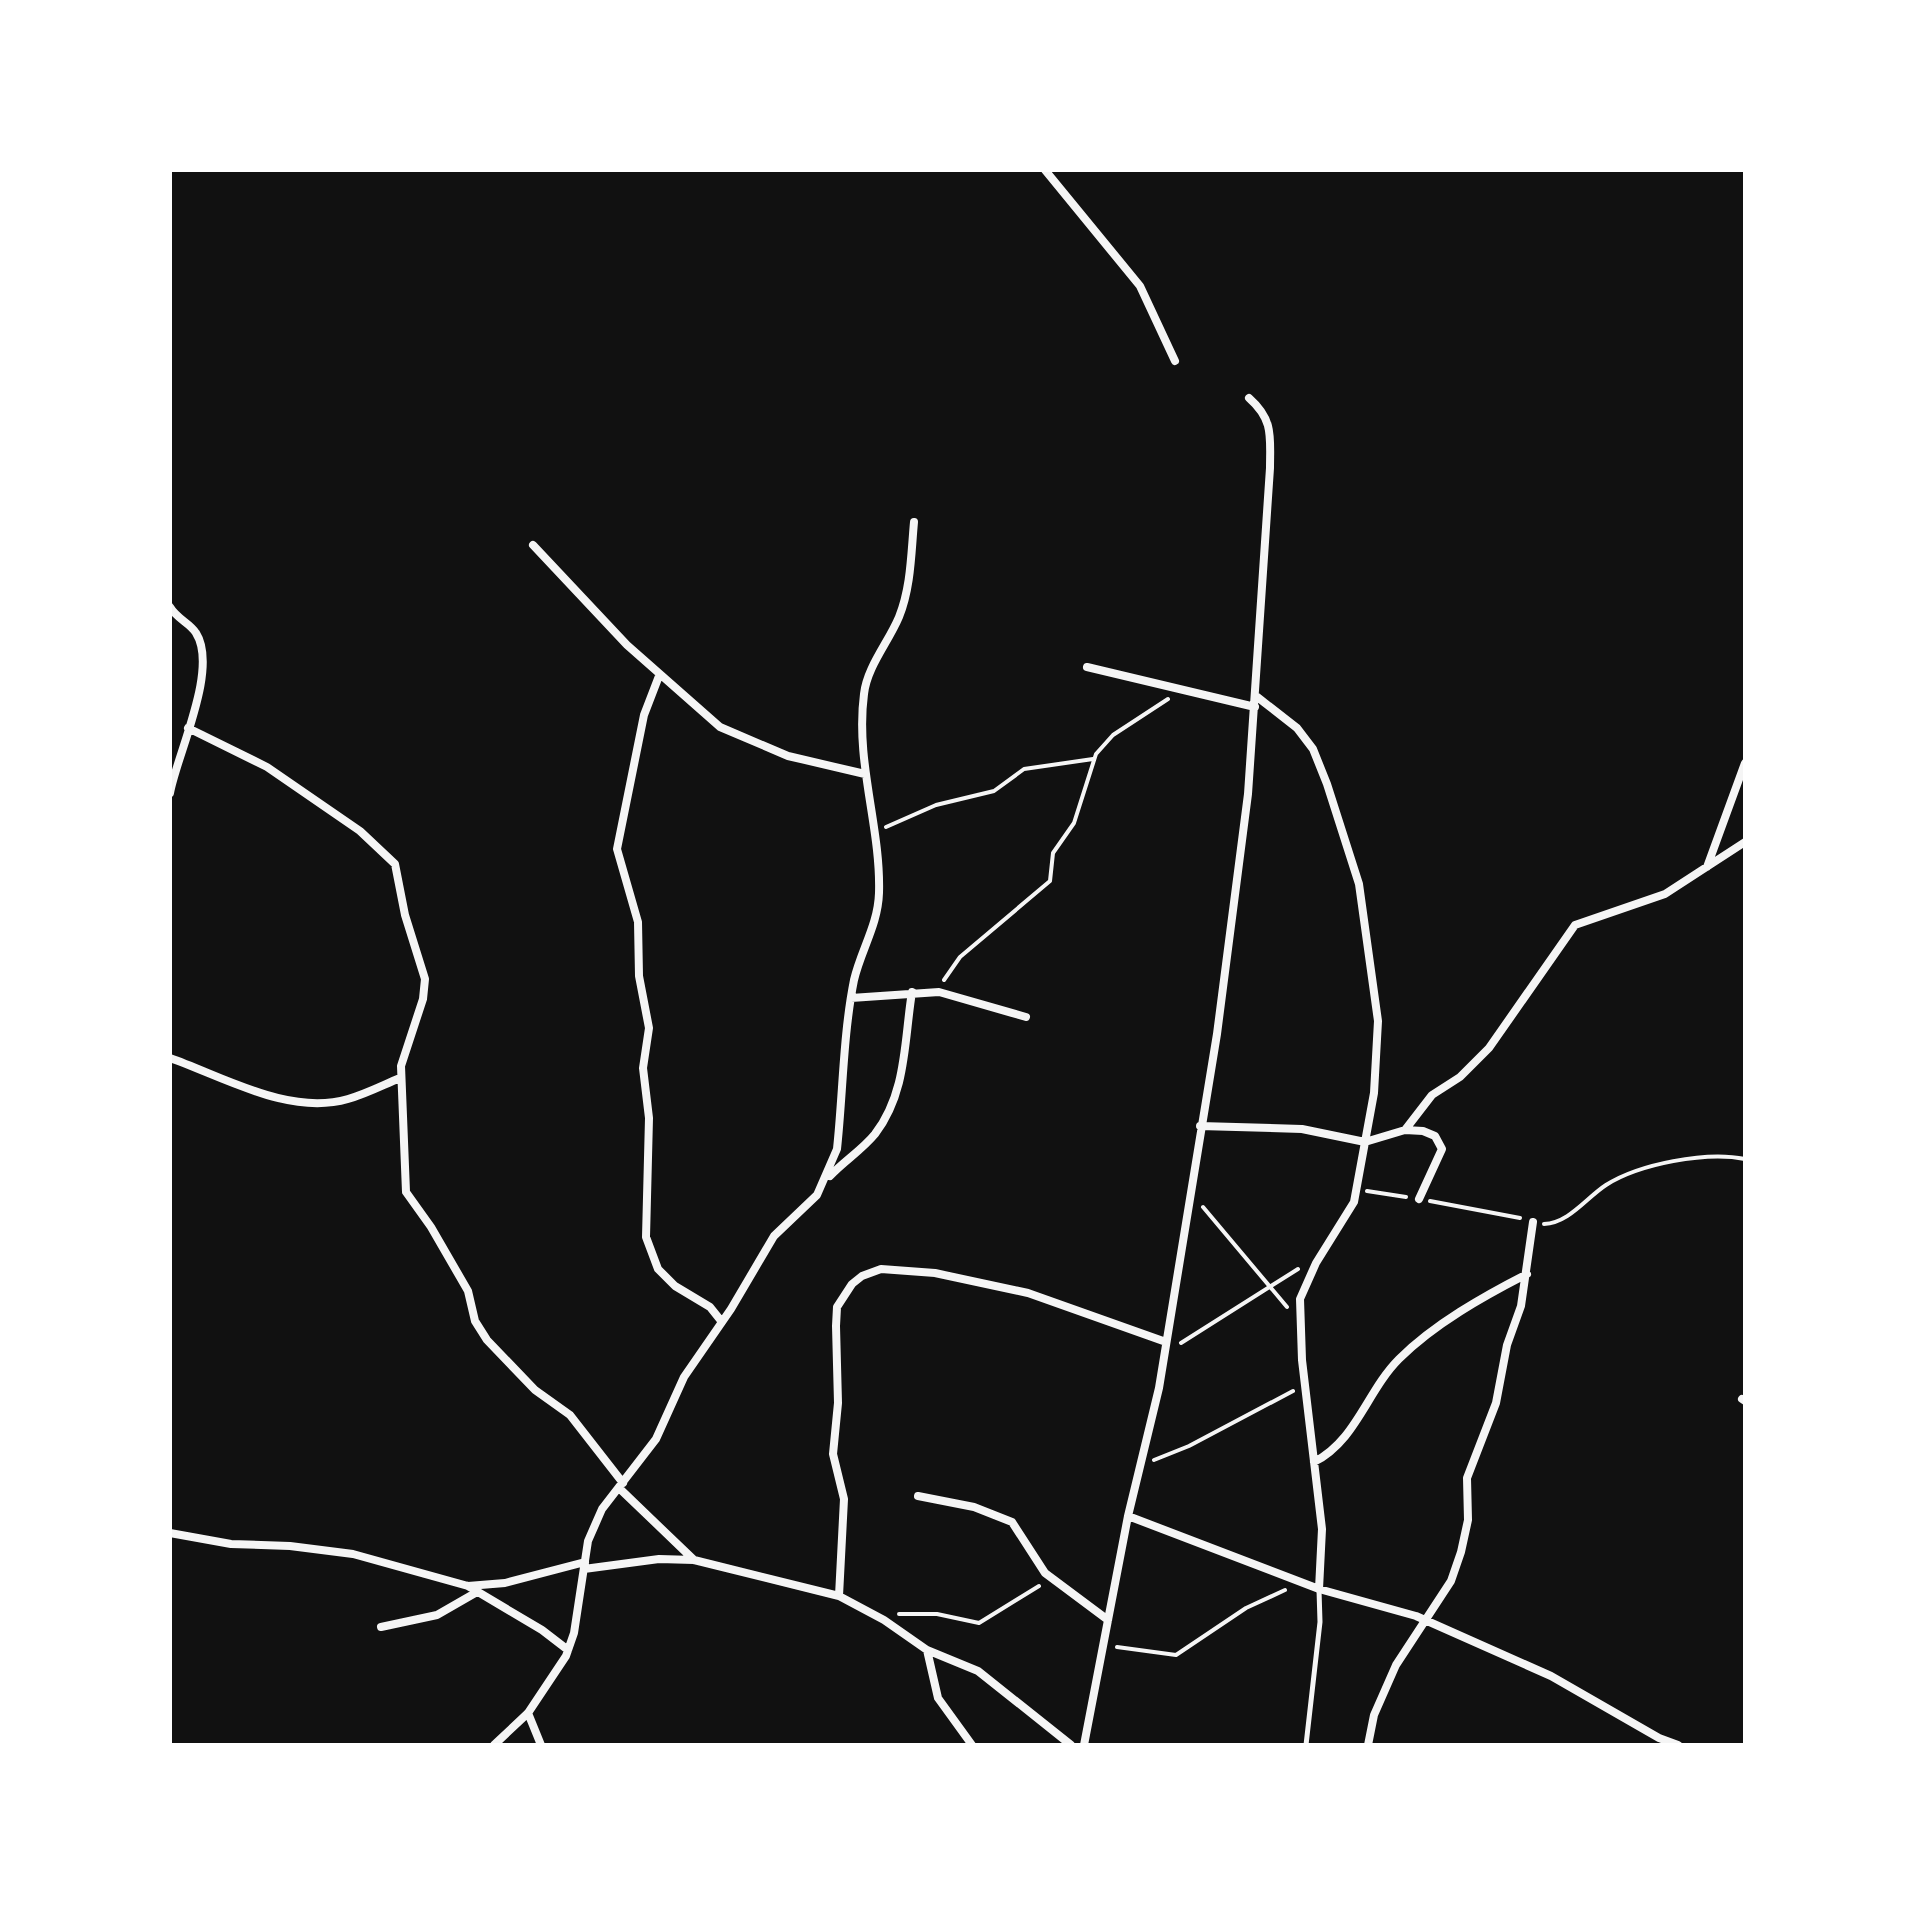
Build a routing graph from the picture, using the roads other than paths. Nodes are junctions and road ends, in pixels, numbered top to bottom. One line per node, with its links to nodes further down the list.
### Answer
1 (1045, 170): 2 (street)
2 (1175, 361)
3 (1249, 398): 9 (street)
4 (914, 522): 13 (street)
5 (533, 545): 8 (street)
6 (170, 607): 11 (street)
7 (1087, 667): 10 (street)
8 (659, 676): 13 (street); 29 (street)
9 (1256, 696): 10 (street); 24 (street)
10 (1255, 707): 22 (street)
11 (188, 728): 14 (street); 21 (street)
12 (1745, 763): 16 (street)
13 (865, 774): 18 (street)
14 (170, 793)
15 (1745, 842): 16 (street)
16 (1707, 867): 23 (street)
17 (912, 992): 18 (street); 19 (street); 25 (street)
18 (851, 998): 25 (street)
19 (1026, 1017)
20 (170, 1058): 21 (street)
21 (400, 1078): 32 (street)
22 (1200, 1126): 24 (street); 30 (street)
23 (1405, 1130): 24 (street); 26 (street)
24 (1365, 1142): 31 (street)
25 (825, 1182): 29 (street)
26 (1419, 1199)
27 (1533, 1222): 28 (street)
28 (1527, 1274): 31 (street); 43 (street)
29 (722, 1322): 32 (street)
30 (1166, 1342): 34 (street); 41 (street)
31 (1314, 1462): 39 (street)
32 (621, 1485): 36 (street); 37 (street)
33 (918, 1496): 42 (street)
34 (1128, 1516): 39 (street); 42 (street)
35 (170, 1533): 38 (street)
36 (694, 1560): 37 (street); 41 (street)
37 (585, 1566): 38 (street); 45 (street)
38 (468, 1586): 40 (street)
39 (1319, 1589): 43 (street); 53 (lane)
40 (477, 1592): 44 (street); 45 (street)
41 (839, 1596): 46 (street)
42 (1108, 1620): 52 (street)
43 (1424, 1620): 54 (street); 55 (street)
44 (381, 1627)
45 (568, 1650): 47 (street)
46 (927, 1650): 50 (street); 51 (street)
47 (528, 1713): 48 (street); 49 (street)
48 (494, 1745)
49 (541, 1745)
50 (972, 1745)
51 (1071, 1745)
52 (1084, 1745)
53 (1306, 1745)
54 (1368, 1745)
55 (1678, 1745)

